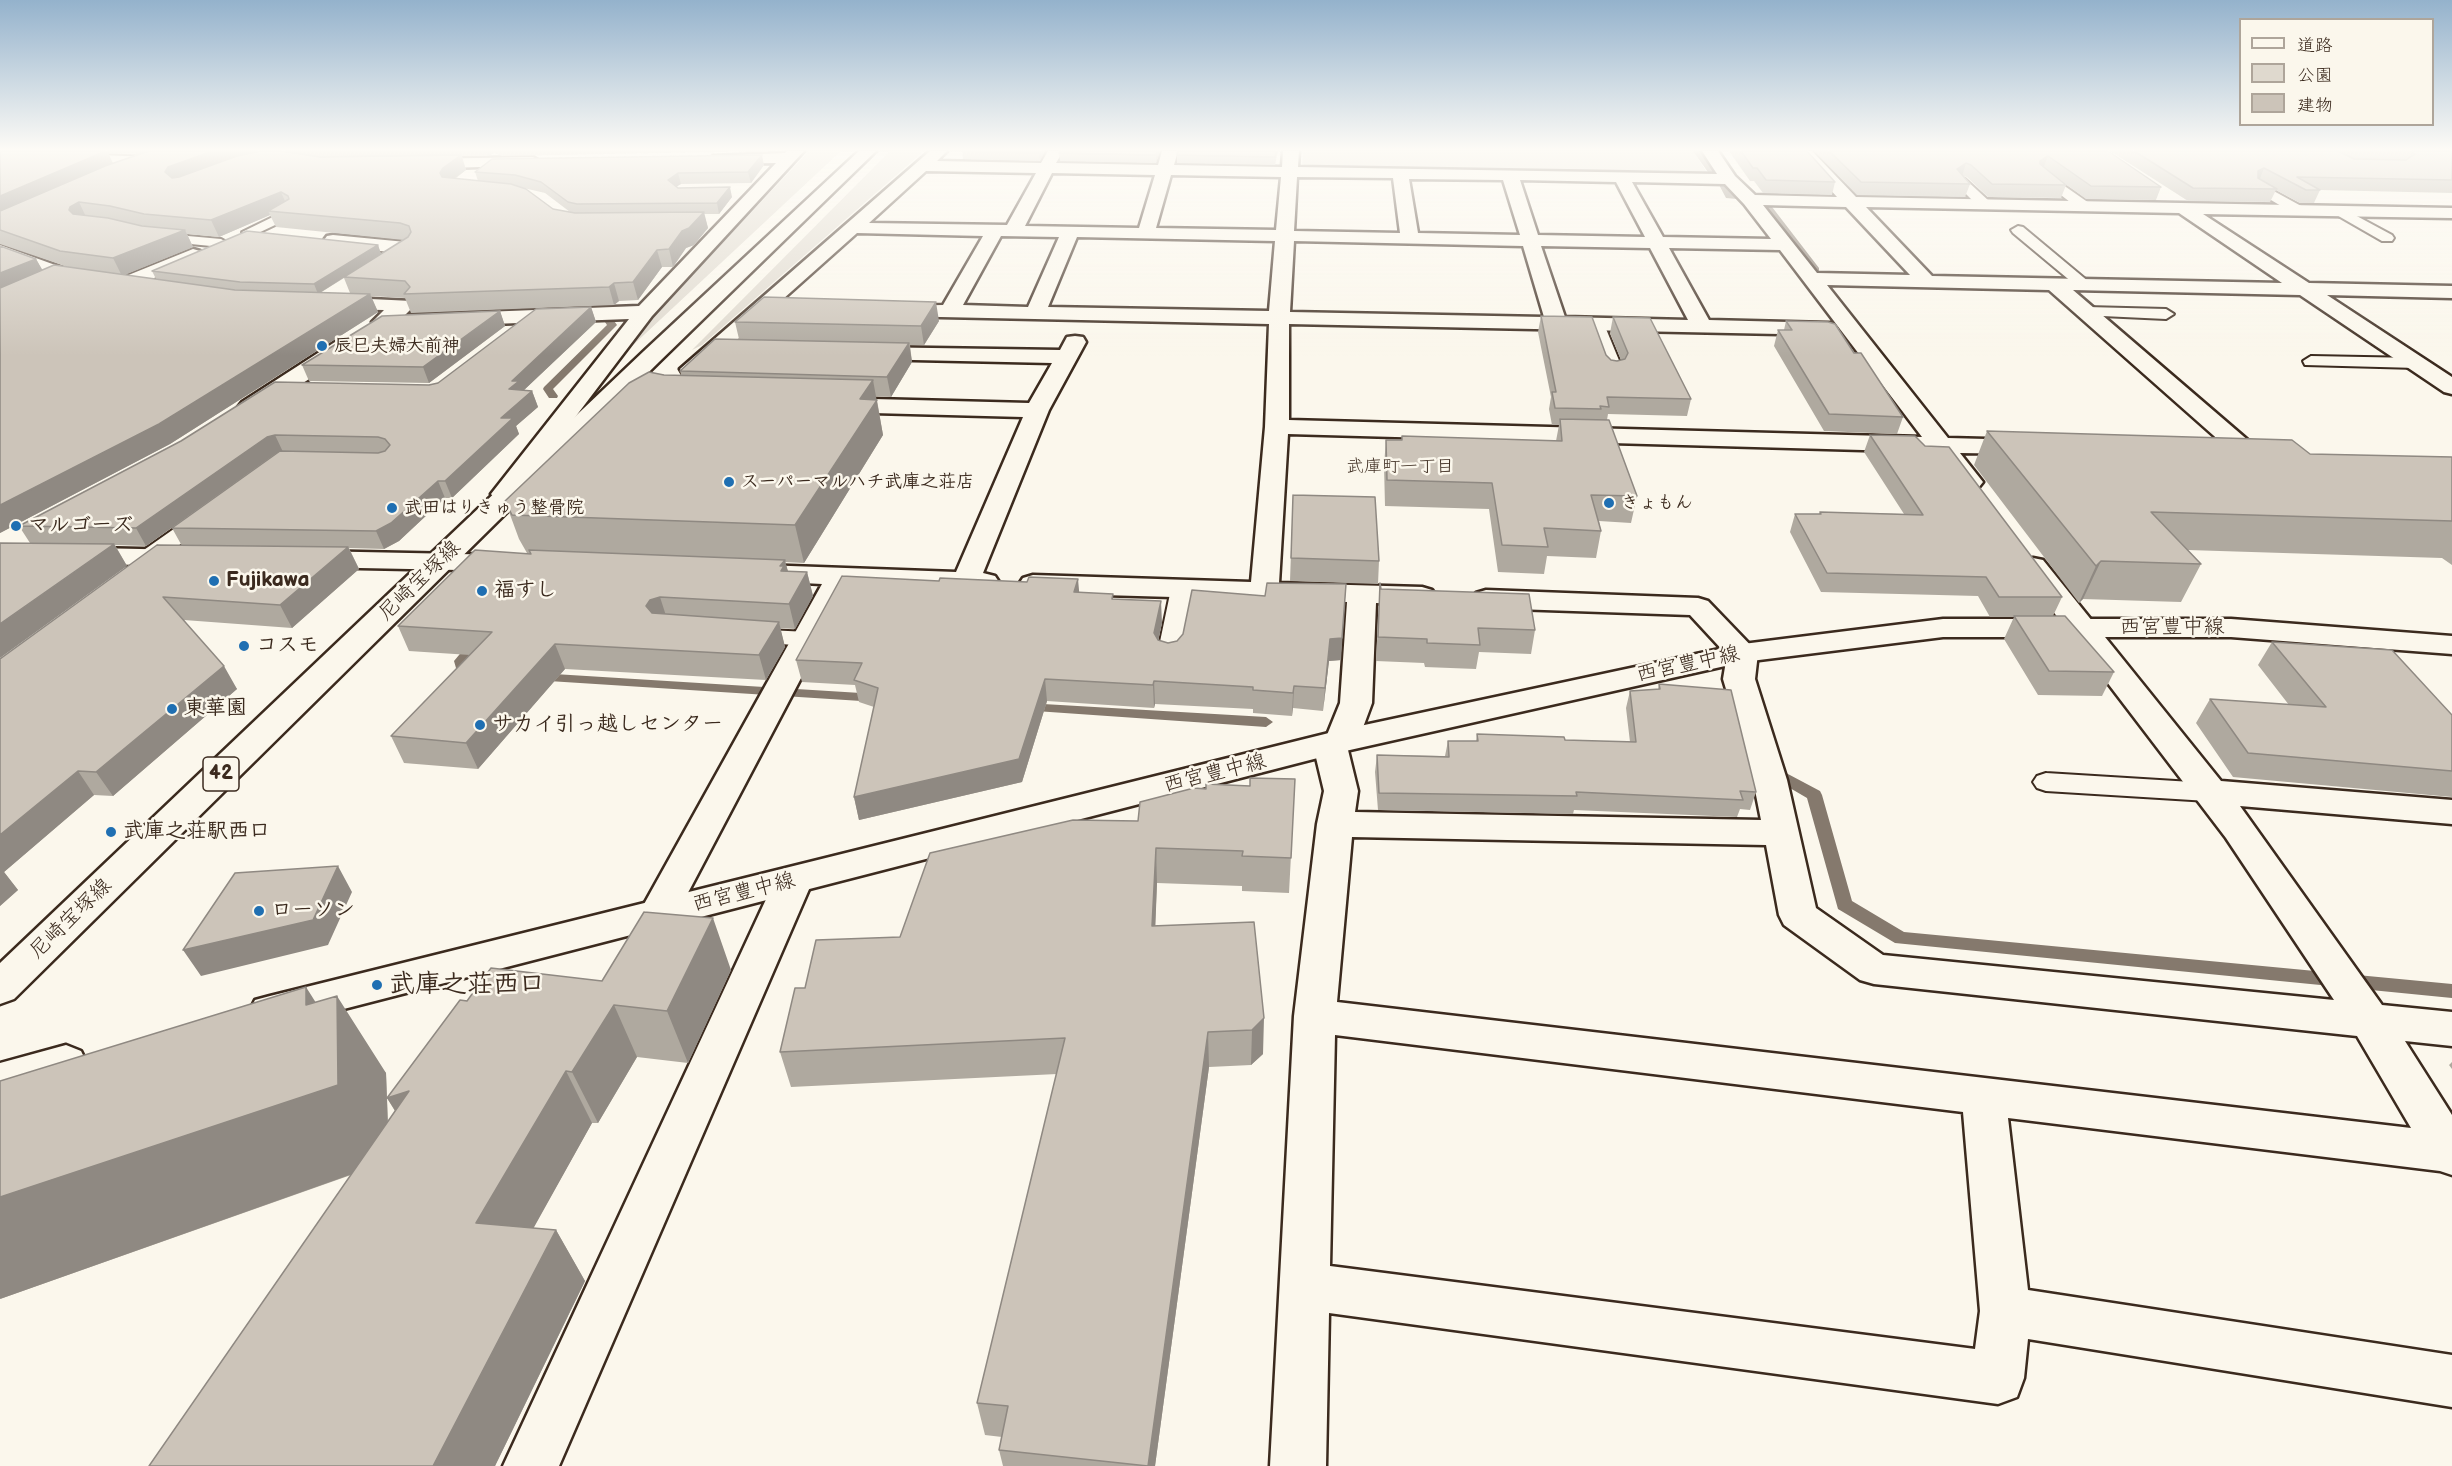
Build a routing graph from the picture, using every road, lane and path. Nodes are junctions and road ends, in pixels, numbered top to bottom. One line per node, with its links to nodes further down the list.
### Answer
1 (276, 219): 19 (lane)
2 (797, 219): 80 (street, 尼崎宝塚線 / 42)
3 (863, 219): 16 (street)
4 (1012, 219): 18 (street)
5 (1150, 219): 21 (street)
6 (1287, 219): 24 (street)
7 (1407, 219): 25 (street)
8 (1524, 219): 28 (street)
9 (1644, 219): 29 (street)
10 (1764, 219): 31 (street)
11 (1867, 219): 35 (street)
12 (2199, 219): 41 (street)
13 (2355, 219): 26 (lane)
14 (708, 221): 15 (street)
15 (732, 221): 47 (street)
16 (853, 228): 18 (street); 43 (street)
17 (2018, 230): 39 (lane)
18 (1004, 231): 20 (street); 46 (street)
19 (249, 232): 23 (street); 30 (street)
20 (1070, 232): 21 (street); 48 (street)
21 (1146, 233): 24 (street)
22 (140, 234): 30 (lane)
23 (282, 235)
24 (1286, 235): 25 (street); 53 (street)
25 (1410, 237): 28 (street)
26 (2387, 238)
27 (316, 239): 54 (street)
28 (1530, 239): 29 (street); 55 (street)
29 (1656, 242): 31 (street); 57 (street)
30 (221, 243): 36 (street)
31 (1784, 245): 34 (street)
32 (0, 251): 33 (street)
33 (65, 275): 36 (street); 37 (lane)
34 (1812, 279): 35 (street); 58 (street)
35 (1927, 282): 38 (street)
36 (123, 284): 40 (street)
37 (40, 285)
38 (2055, 285): 39 (street); 49 (street)
39 (2084, 285): 41 (street)
40 (165, 290)
41 (2306, 290): 42 (street); 65 (street)
42 (2452, 292)
43 (761, 307): 44 (street); 60 (street)
44 (797, 308)
45 (879, 309): 46 (street)
46 (950, 311): 48 (street)
47 (645, 312): 52 (street); 80 (street)
48 (1036, 312): 50 (street)
49 (2087, 312): 51 (lane); 77 (street)
50 (1089, 313): 53 (street); 63 (street)
51 (2166, 314)
52 (536, 316): 54 (street); 59 (street)
53 (1279, 316): 55 (street); 74 (street)
54 (382, 322): 69 (street)
55 (1556, 323): 56 (street)
56 (1596, 324): 57 (street); 66 (lane)
57 (1702, 326): 58 (street)
58 (1852, 330): 75 (street)
59 (508, 337)
60 (714, 349): 61 (street); 68 (street)
61 (749, 350)
62 (843, 352): 63 (street)
63 (1067, 357): 72 (street)
64 (2311, 361): 65 (lane)
65 (2417, 363): 67 (street)
66 (1614, 370)
67 (2446, 379)
68 (678, 380)
69 (277, 389): 70 (street); 73 (street)
70 (311, 390)
71 (814, 404): 72 (street)
72 (1037, 410): 92 (street)
73 (232, 418)
74 (1277, 427): 75 (street); 95 (street)
75 (1943, 445): 76 (street); 78 (street)
76 (2049, 448)
77 (2213, 453)
78 (1983, 500)
79 (216, 508): 85 (lane)
80 (493, 510): 88 (street, 尼崎宝塚線 / 42)
81 (30, 530): 83 (street)
82 (2017, 545): 97 (street)
83 (0, 547)
84 (0, 554): 85 (street)
85 (155, 557): 86 (street); 93 (street)
86 (209, 558)
87 (281, 559): 88 (street)
88 (442, 561): 89 (street); 111 (street, 尼崎宝塚線 / 42)
89 (539, 564)
90 (737, 572): 91 (street)
91 (841, 576): 92 (street); 99 (street)
92 (966, 581): 94 (street)
93 (124, 585)
94 (1182, 589): 95 (street); 102 (lane)
95 (1264, 592): 96 (street)
96 (1362, 594): 101 (street); 103 (street)
97 (2079, 628): 100 (street, 西宮豊中線); 101 (street, 西宮豊中線); 105 (street)
98 (726, 634): 99 (lane)
99 (807, 639): 110 (street)
100 (2452, 645)
101 (1743, 653): 103 (street, 西宮豊中線); 108 (street)
102 (1169, 656)
103 (1335, 743): 107 (street); 109 (street, 西宮豊中線)
104 (2046, 782): 105 (lane)
105 (2208, 792): 106 (street); 114 (street)
106 (2452, 812)
107 (1335, 824): 108 (street); 112 (street)
108 (1782, 833): 114 (street)
109 (794, 880): 110 (street, 西宮豊中線); 123 (street)
110 (657, 915): 113 (street, 西宮豊中線)
111 (0, 988)
112 (1315, 1016): 118 (street); 120 (street)
113 (241, 1019)
114 (2371, 1022): 115 (street); 119 (street)
115 (2452, 1029)
116 (94, 1056): 117 (street)
117 (0, 1081)
118 (1984, 1096): 119 (street); 121 (street)
119 (2451, 1154)
120 (1305, 1287): 121 (street); 124 (street)
121 (2005, 1311): 122 (street)
122 (2452, 1381)
123 (531, 1466)
124 (1298, 1466)

